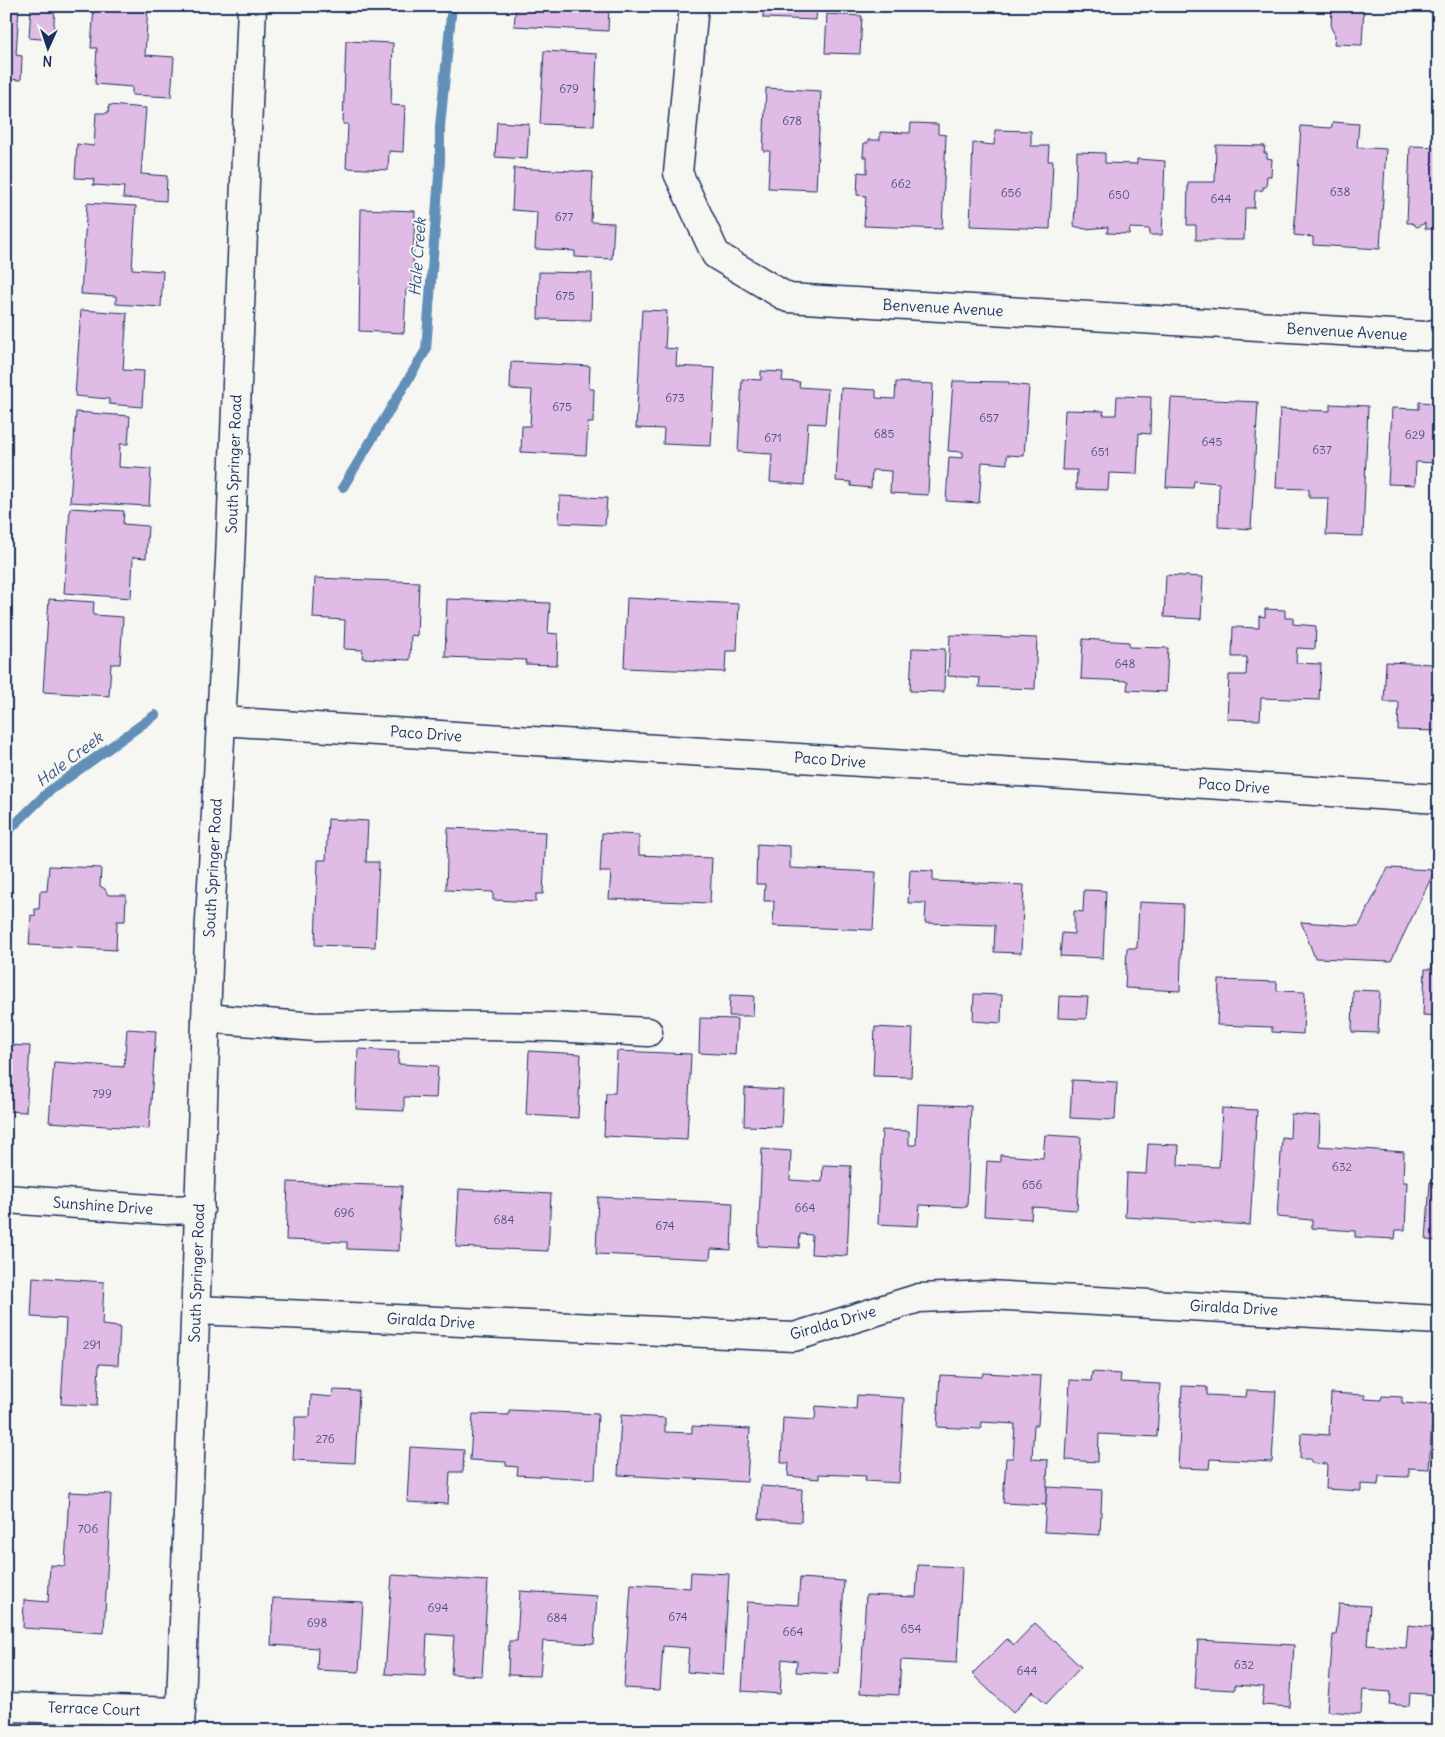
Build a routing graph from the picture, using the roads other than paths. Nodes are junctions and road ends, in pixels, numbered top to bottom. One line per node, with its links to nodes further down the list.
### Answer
1 (252, 6): 4 (street, South Springer Road)
2 (694, 6): 3 (street, Benvenue Avenue)
3 (1439, 333)
4 (221, 722): 5 (street, Paco Drive); 6 (street, South Springer Road)
5 (1439, 799)
6 (206, 1018): 7 (street); 9 (street, South Springer Road)
7 (648, 1032)
8 (6, 1200): 9 (street, Sunshine Drive)
9 (200, 1209): 10 (street, South Springer Road)
10 (196, 1310): 11 (street, Giralda Drive); 13 (street, South Springer Road)
11 (1439, 1320)
12 (6, 1706): 13 (street, Terrace Court)
13 (181, 1721)

